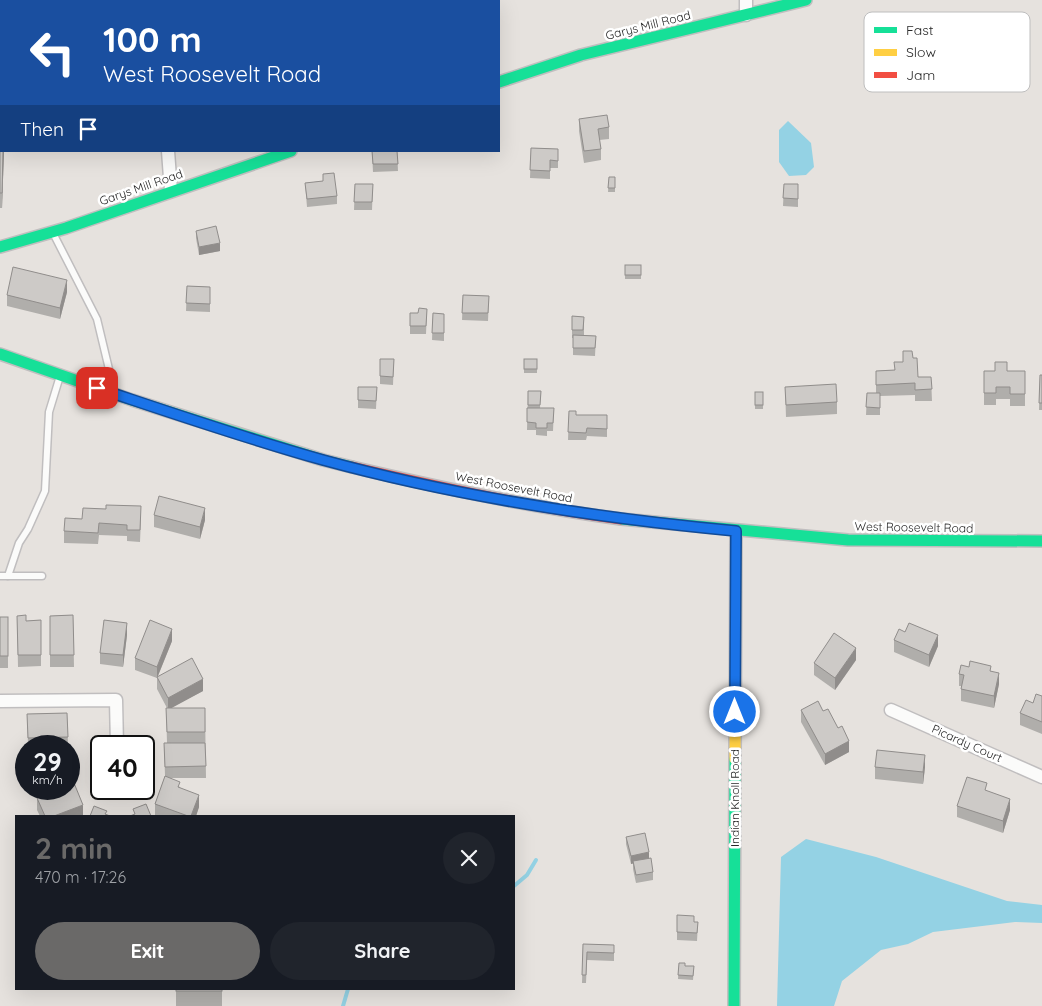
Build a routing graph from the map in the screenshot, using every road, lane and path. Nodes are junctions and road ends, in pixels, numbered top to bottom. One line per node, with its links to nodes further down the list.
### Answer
1 (746, 0): 3 (street)
2 (806, 0): 3 (street, Garys Mill Road)
3 (746, 15): 4 (street, Garys Mill Road)
4 (500, 82)
5 (168, 152): 7 (street)
6 (288, 152): 7 (street, Garys Mill Road)
7 (171, 191): 8 (street, Garys Mill Road)
8 (53, 232): 9 (street, Garys Mill Road); 12 (lane)
9 (0, 247)
10 (0, 354): 11 (street, West Roosevelt Road)
11 (60, 375): 12 (street, West Roosevelt Road); 16 (lane)
12 (115, 394): 13 (street, West Roosevelt Road)
13 (736, 531): 14 (street, West Roosevelt Road); 22 (street, Indian Knoll Road)
14 (1042, 541)
15 (0, 576): 16 (lane)
16 (8, 576): 17 (lane)
17 (42, 576)
18 (0, 701): 20 (street)
19 (891, 710): 21 (street, Picardy Court)
20 (117, 735)
21 (1042, 777)
22 (734, 1006)

